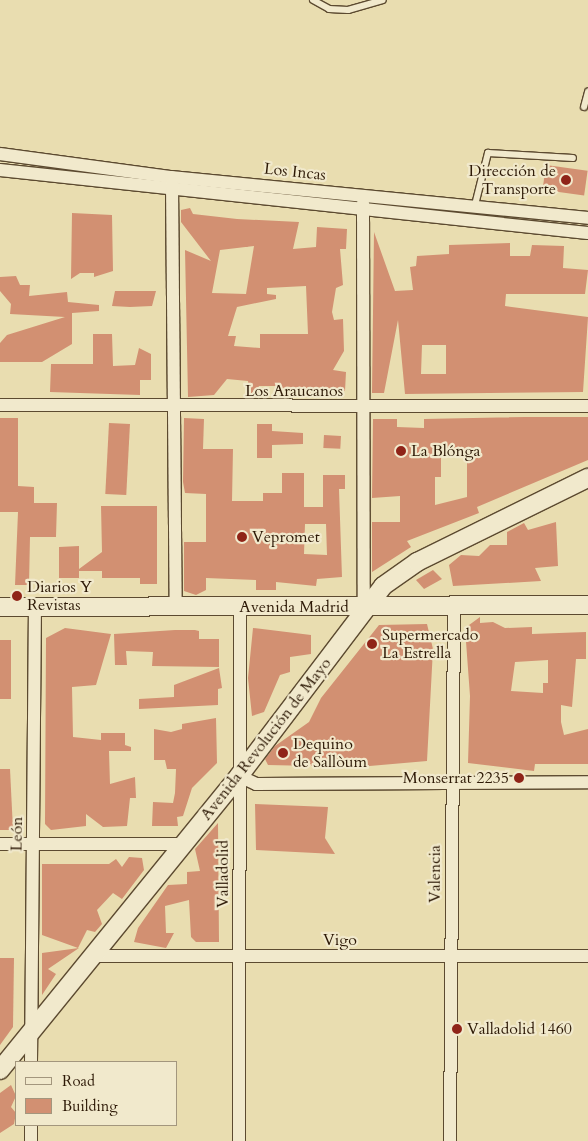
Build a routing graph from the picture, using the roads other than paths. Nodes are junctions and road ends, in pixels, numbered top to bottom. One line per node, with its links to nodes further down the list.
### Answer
1 (313, 0): 2 (lane)
2 (383, 0)
3 (588, 92): 4 (lane)
4 (584, 107)
5 (0, 154): 8 (street, Los Incas)
6 (573, 158): 11 (lane)
7 (0, 170): 9 (street, Los Incas)
8 (172, 177): 9 (street); 10 (street, Los Incas)
9 (173, 191): 12 (street, Los Incas); 17 (street)
10 (362, 195): 11 (street, Los Incas); 12 (street)
11 (474, 206): 13 (street, Los Incas); 14 (lane)
12 (363, 210): 14 (street, Los Incas); 19 (street)
13 (588, 218)
14 (473, 221): 15 (street, Los Incas)
15 (588, 233)
16 (0, 406): 17 (street, Los Araucanos)
17 (176, 406): 19 (street, Los Araucanos); 25 (street)
18 (588, 406): 19 (street, Los Araucanos)
19 (363, 408): 22 (street)
20 (588, 478): 22 (main road, Avenida Revolución de Mayo)
21 (588, 605): 27 (main road, Avenida Madrid)
22 (364, 606): 26 (main road, Avenida Madrid); 27 (main road, Avenida Madrid); 28 (main road, Avenida Revolución de Mayo)
23 (0, 607): 24 (main road, Avenida Madrid)
24 (35, 607): 25 (main road, Avenida Madrid); 32 (street, León)
25 (176, 607): 26 (main road, Avenida Madrid)
26 (240, 607): 28 (street, Valladolid)
27 (454, 607): 30 (street, Valencia)
28 (240, 776): 30 (street); 33 (main road, Avenida Revolución de Mayo); 35 (street, Valladolid)
29 (588, 782): 30 (street)
30 (452, 784): 36 (street, Valencia)
31 (0, 844): 32 (street)
32 (33, 844): 33 (street); 38 (street, León)
33 (183, 844): 34 (main road, Avenida Revolución de Mayo)
34 (92, 956): 35 (street, Vigo); 38 (main road, Avenida Revolución de Mayo)
35 (239, 956): 36 (street, Vigo); 43 (street, Valladolid)
36 (451, 956): 37 (street, Vigo); 44 (street, Valencia)
37 (588, 956)
38 (32, 1032): 39 (street, León); 40 (main road, Avenida Revolución de Mayo)
39 (31, 1061)
40 (0, 1070)
41 (31, 1126): 42 (street)
42 (30, 1141)
43 (239, 1141)
44 (450, 1141)

